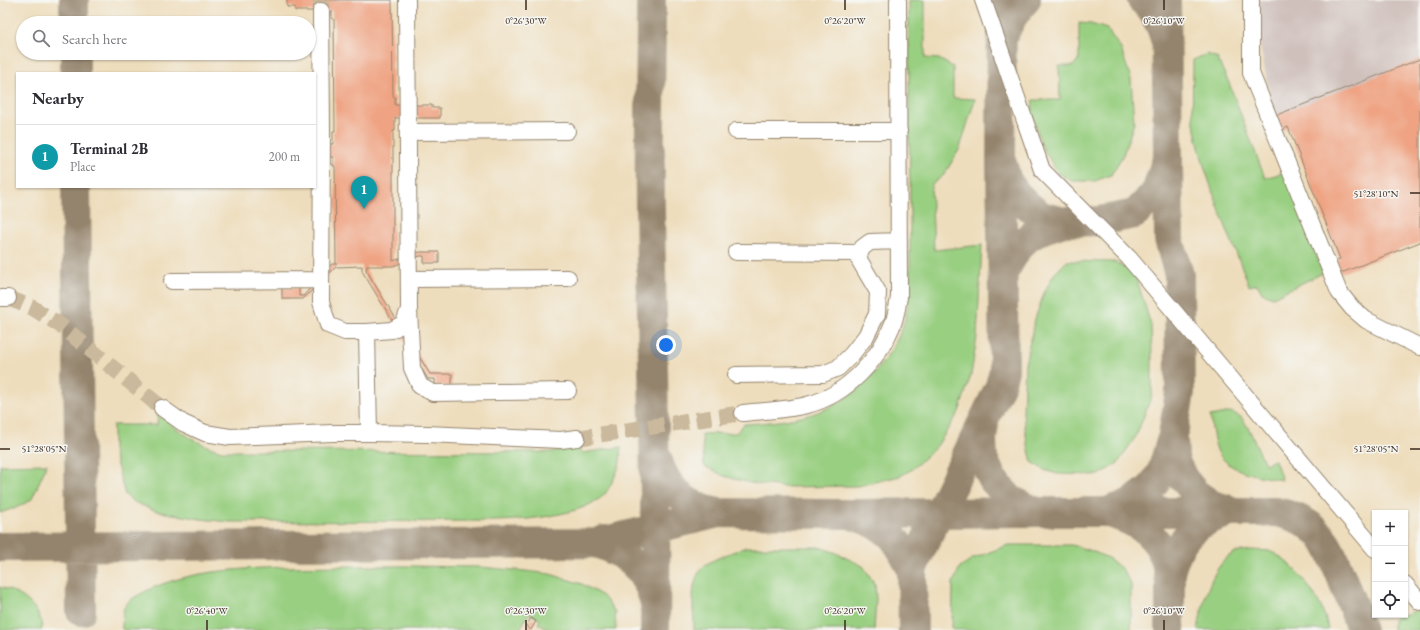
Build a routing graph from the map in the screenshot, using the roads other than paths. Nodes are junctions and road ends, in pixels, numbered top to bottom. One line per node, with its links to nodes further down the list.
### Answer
1 (407, 0): 10 (lane)
2 (898, 0): 9 (lane)
3 (983, 0): 27 (lane)
4 (1251, 0): 20 (lane)
5 (321, 11): 6 (lane)
6 (318, 131): 16 (lane)
7 (567, 131): 10 (lane)
8 (736, 131): 9 (lane)
9 (898, 131): 11 (lane)
10 (408, 132): 15 (lane)
11 (899, 241): 13 (lane); 24 (lane)
12 (736, 252): 13 (lane)
13 (860, 253): 21 (lane)
14 (568, 278): 15 (lane)
15 (409, 279): 18 (lane)
16 (321, 280): 17 (lane); 19 (lane)
17 (172, 281)
18 (409, 309): 19 (lane); 22 (lane)
19 (367, 332): 25 (lane)
20 (1420, 347)
21 (736, 375)
22 (568, 391)
23 (162, 408): 25 (lane)
24 (743, 413)
25 (369, 433): 26 (lane)
26 (577, 438)
27 (1372, 546)
28 (1408, 588): 29 (lane)
29 (1420, 602)

